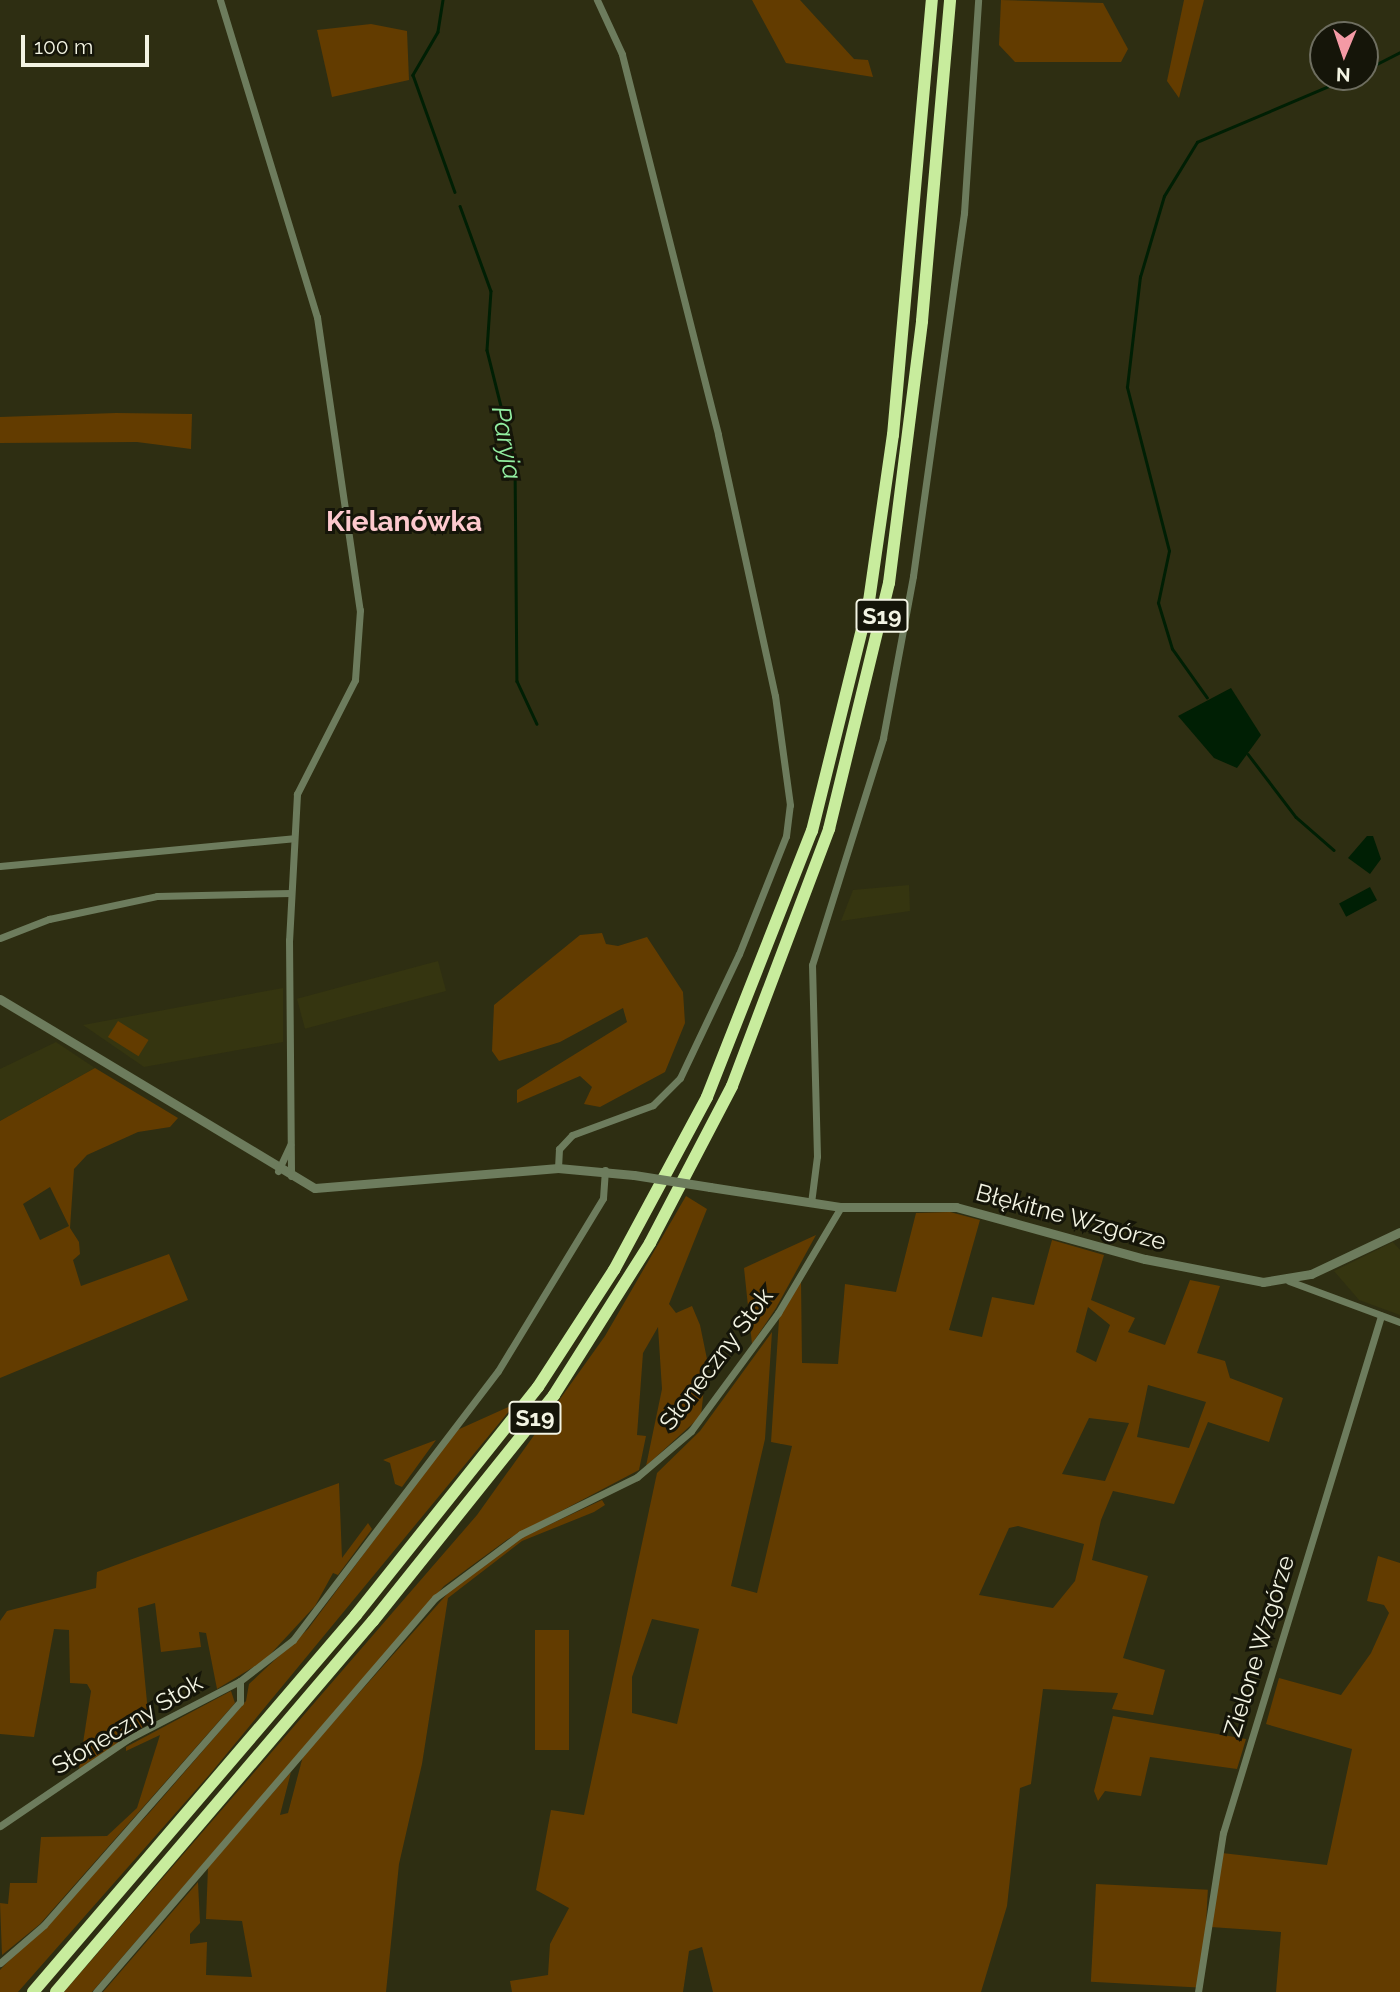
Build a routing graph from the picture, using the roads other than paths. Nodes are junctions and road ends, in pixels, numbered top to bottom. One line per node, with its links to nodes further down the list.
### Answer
1 (220, 0): 6 (street)
2 (597, 0): 12 (street)
3 (932, 0): 25 (highway, S19)
4 (950, 0): 26 (highway, S19)
5 (978, 0): 16 (street)
6 (294, 838): 7 (street); 8 (street)
7 (0, 866)
8 (291, 893): 9 (street); 11 (street)
9 (0, 937)
10 (0, 999): 14 (street, Błękitne Wzgórze)
11 (291, 1144): 14 (street); 15 (street)
12 (558, 1168): 13 (street, Błękitne Wzgórze); 15 (street, Błękitne Wzgórze)
13 (605, 1170): 16 (street, Błękitne Wzgórze, bridge); 22 (street, Słoneczny Stok)
14 (278, 1171): 15 (street, Błękitne Wzgórze)
15 (290, 1178)
16 (811, 1203): 17 (street, Błękitne Wzgórze)
17 (841, 1207): 19 (street, Błękitne Wzgórze); 27 (street, Słoneczny Stok)
18 (1400, 1232): 19 (street)
19 (1289, 1281): 20 (street)
20 (1381, 1316): 21 (street); 28 (street, Zielone Wzgórze)
21 (1400, 1322)
22 (240, 1681): 23 (street, Słoneczny Stok); 24 (street)
23 (0, 1826)
24 (0, 1963)
25 (33, 1992)
26 (56, 1992)
27 (96, 1992)
28 (1198, 1992)

